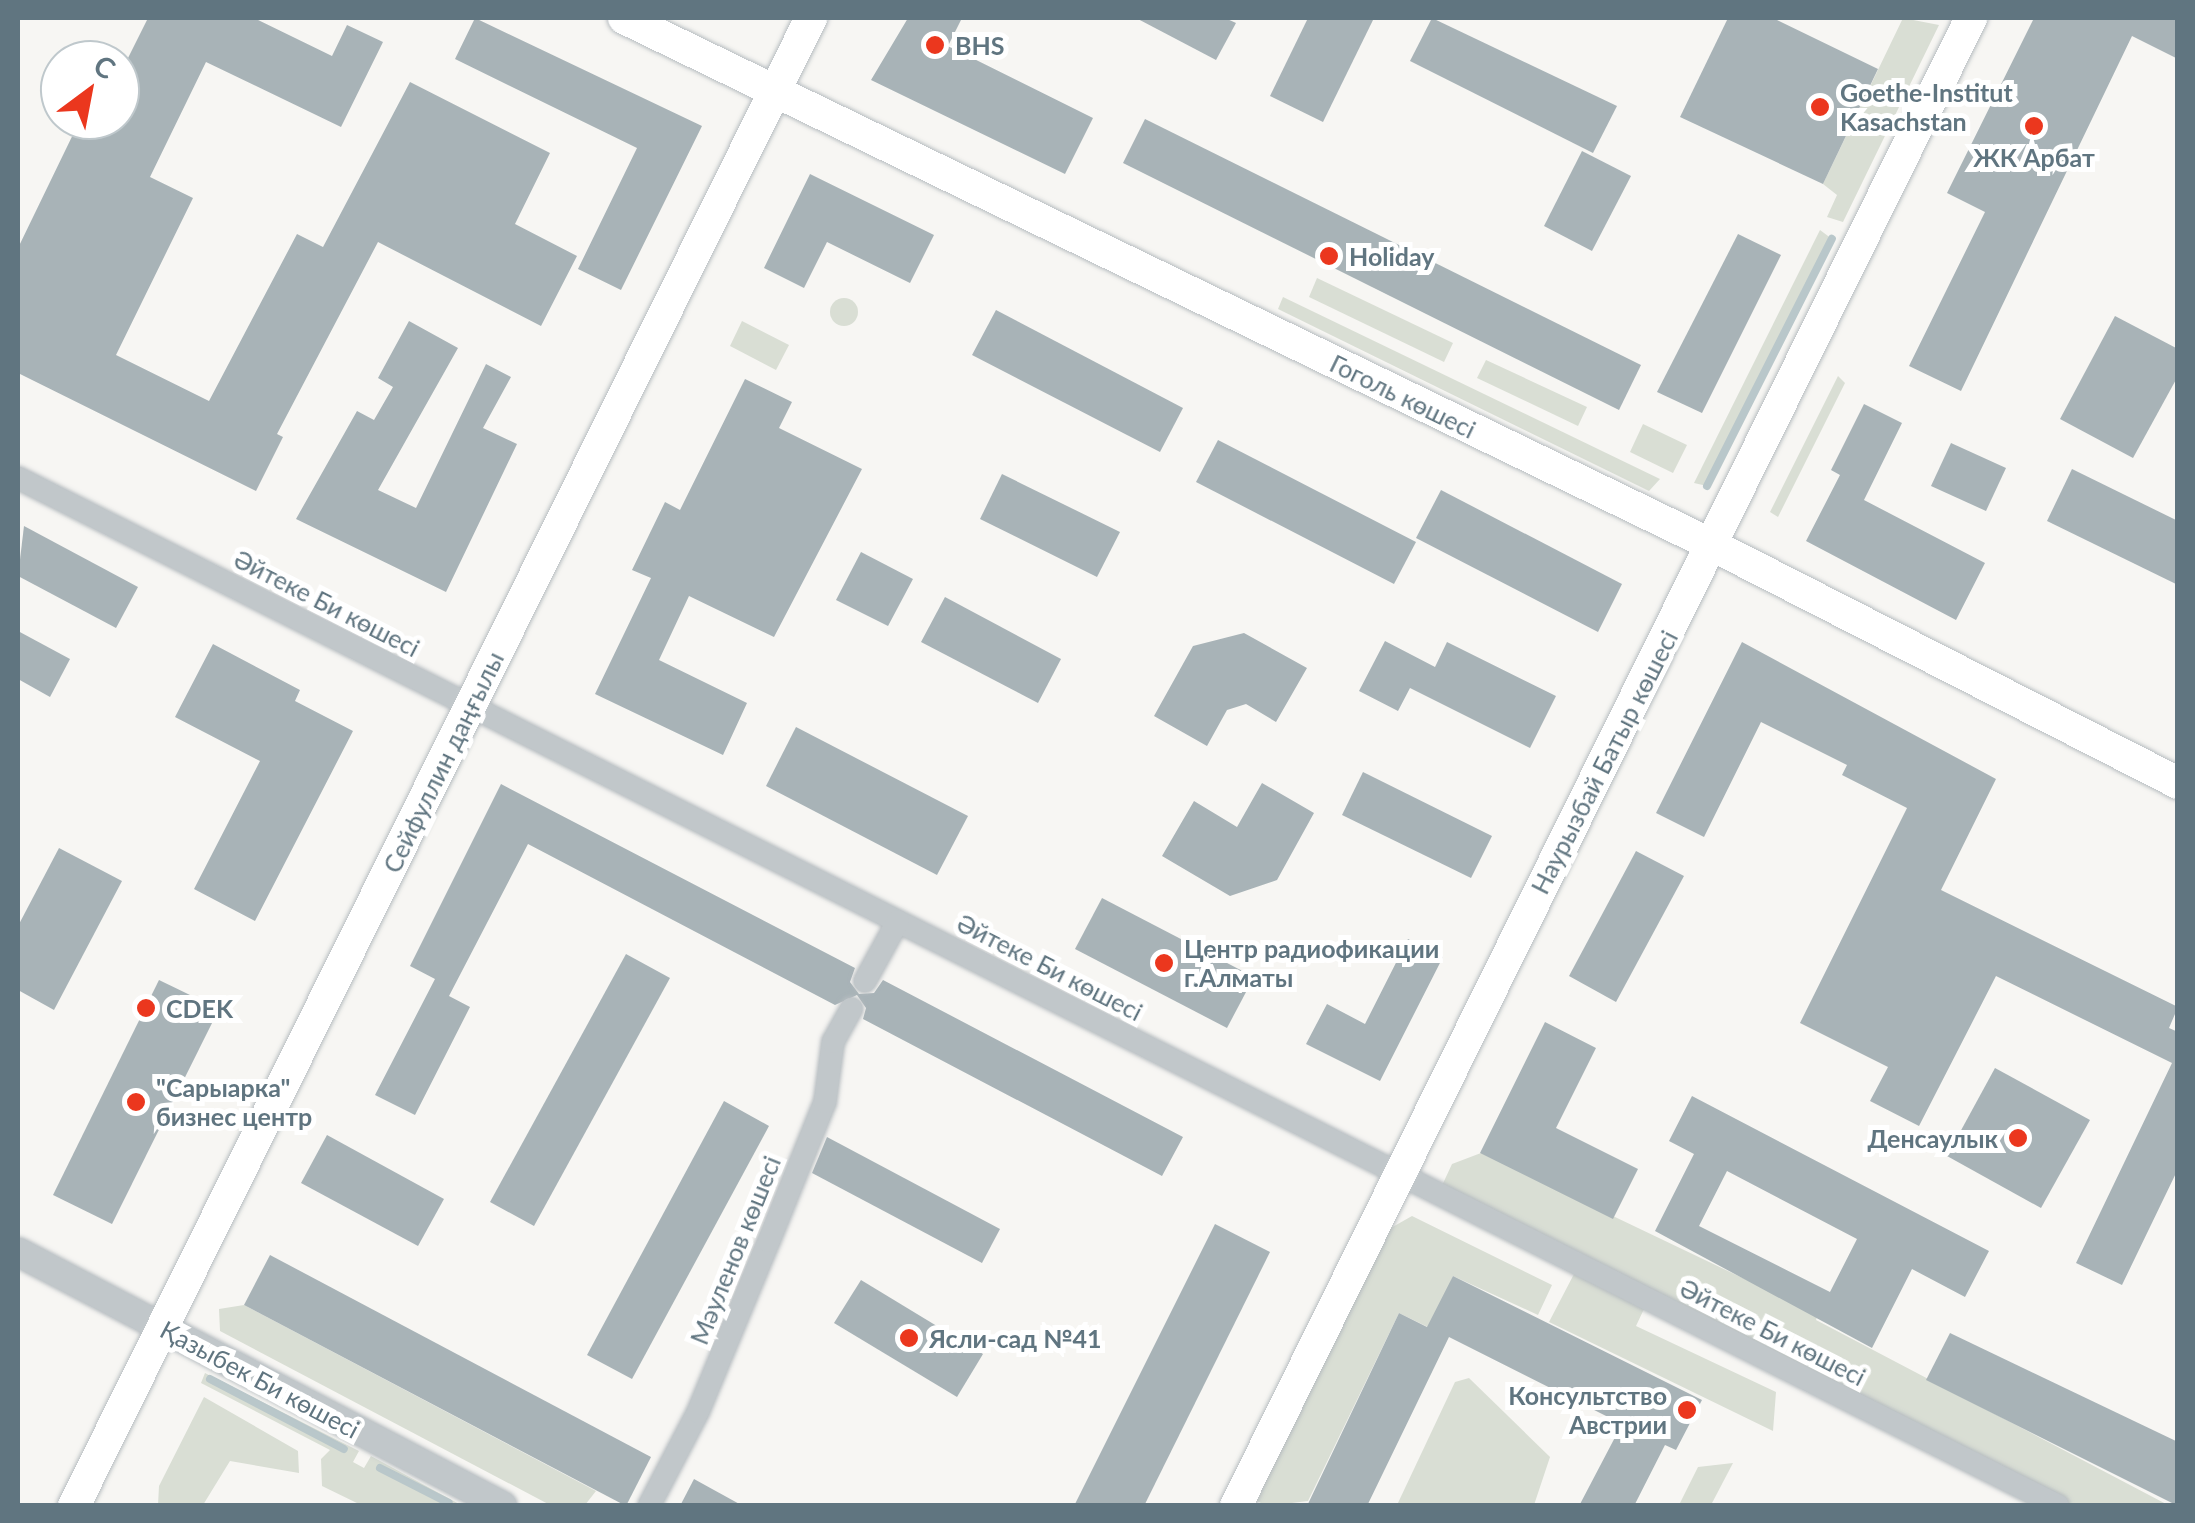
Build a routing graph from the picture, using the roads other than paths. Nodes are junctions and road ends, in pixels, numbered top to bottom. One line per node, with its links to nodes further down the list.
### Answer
1 (624, 18): 4 (main road, Гоголь көшесі)
2 (810, 18): 4 (main road, Сейфуллин даңғылы)
3 (1970, 18): 6 (main road, Наурызбай Батыр көшесі)
4 (774, 92): 6 (main road, Гоголь көшесі); 7 (main road, Сейфуллин даңғылы)
5 (18, 478): 7 (street, Әйтеке Би көшесі)
6 (1712, 545): 8 (main road, Гоголь көшесі); 12 (main road, Наурызбай Батыр көшесі)
7 (470, 707): 9 (street, Әйтеке Би көшесі); 14 (main road, Сейфуллин даңғылы)
8 (2178, 783)
9 (898, 921): 10 (street); 12 (street, Әйтеке Би көшесі)
10 (866, 982)
11 (851, 1008): 17 (street, Мәуленов көшесі)
12 (1398, 1171): 18 (main road, Наурызбай Батыр көшесі); 19 (street, Әйтеке Би көшесі)
13 (18, 1252): 14 (street, Қазыбек Би көшесі)
14 (163, 1328): 15 (main road, Сейфуллин даңғылы); 16 (street, Қазыбек Би көшесі)
15 (74, 1506)
16 (503, 1506)
17 (649, 1506)
18 (1236, 1506)
19 (2058, 1506)

